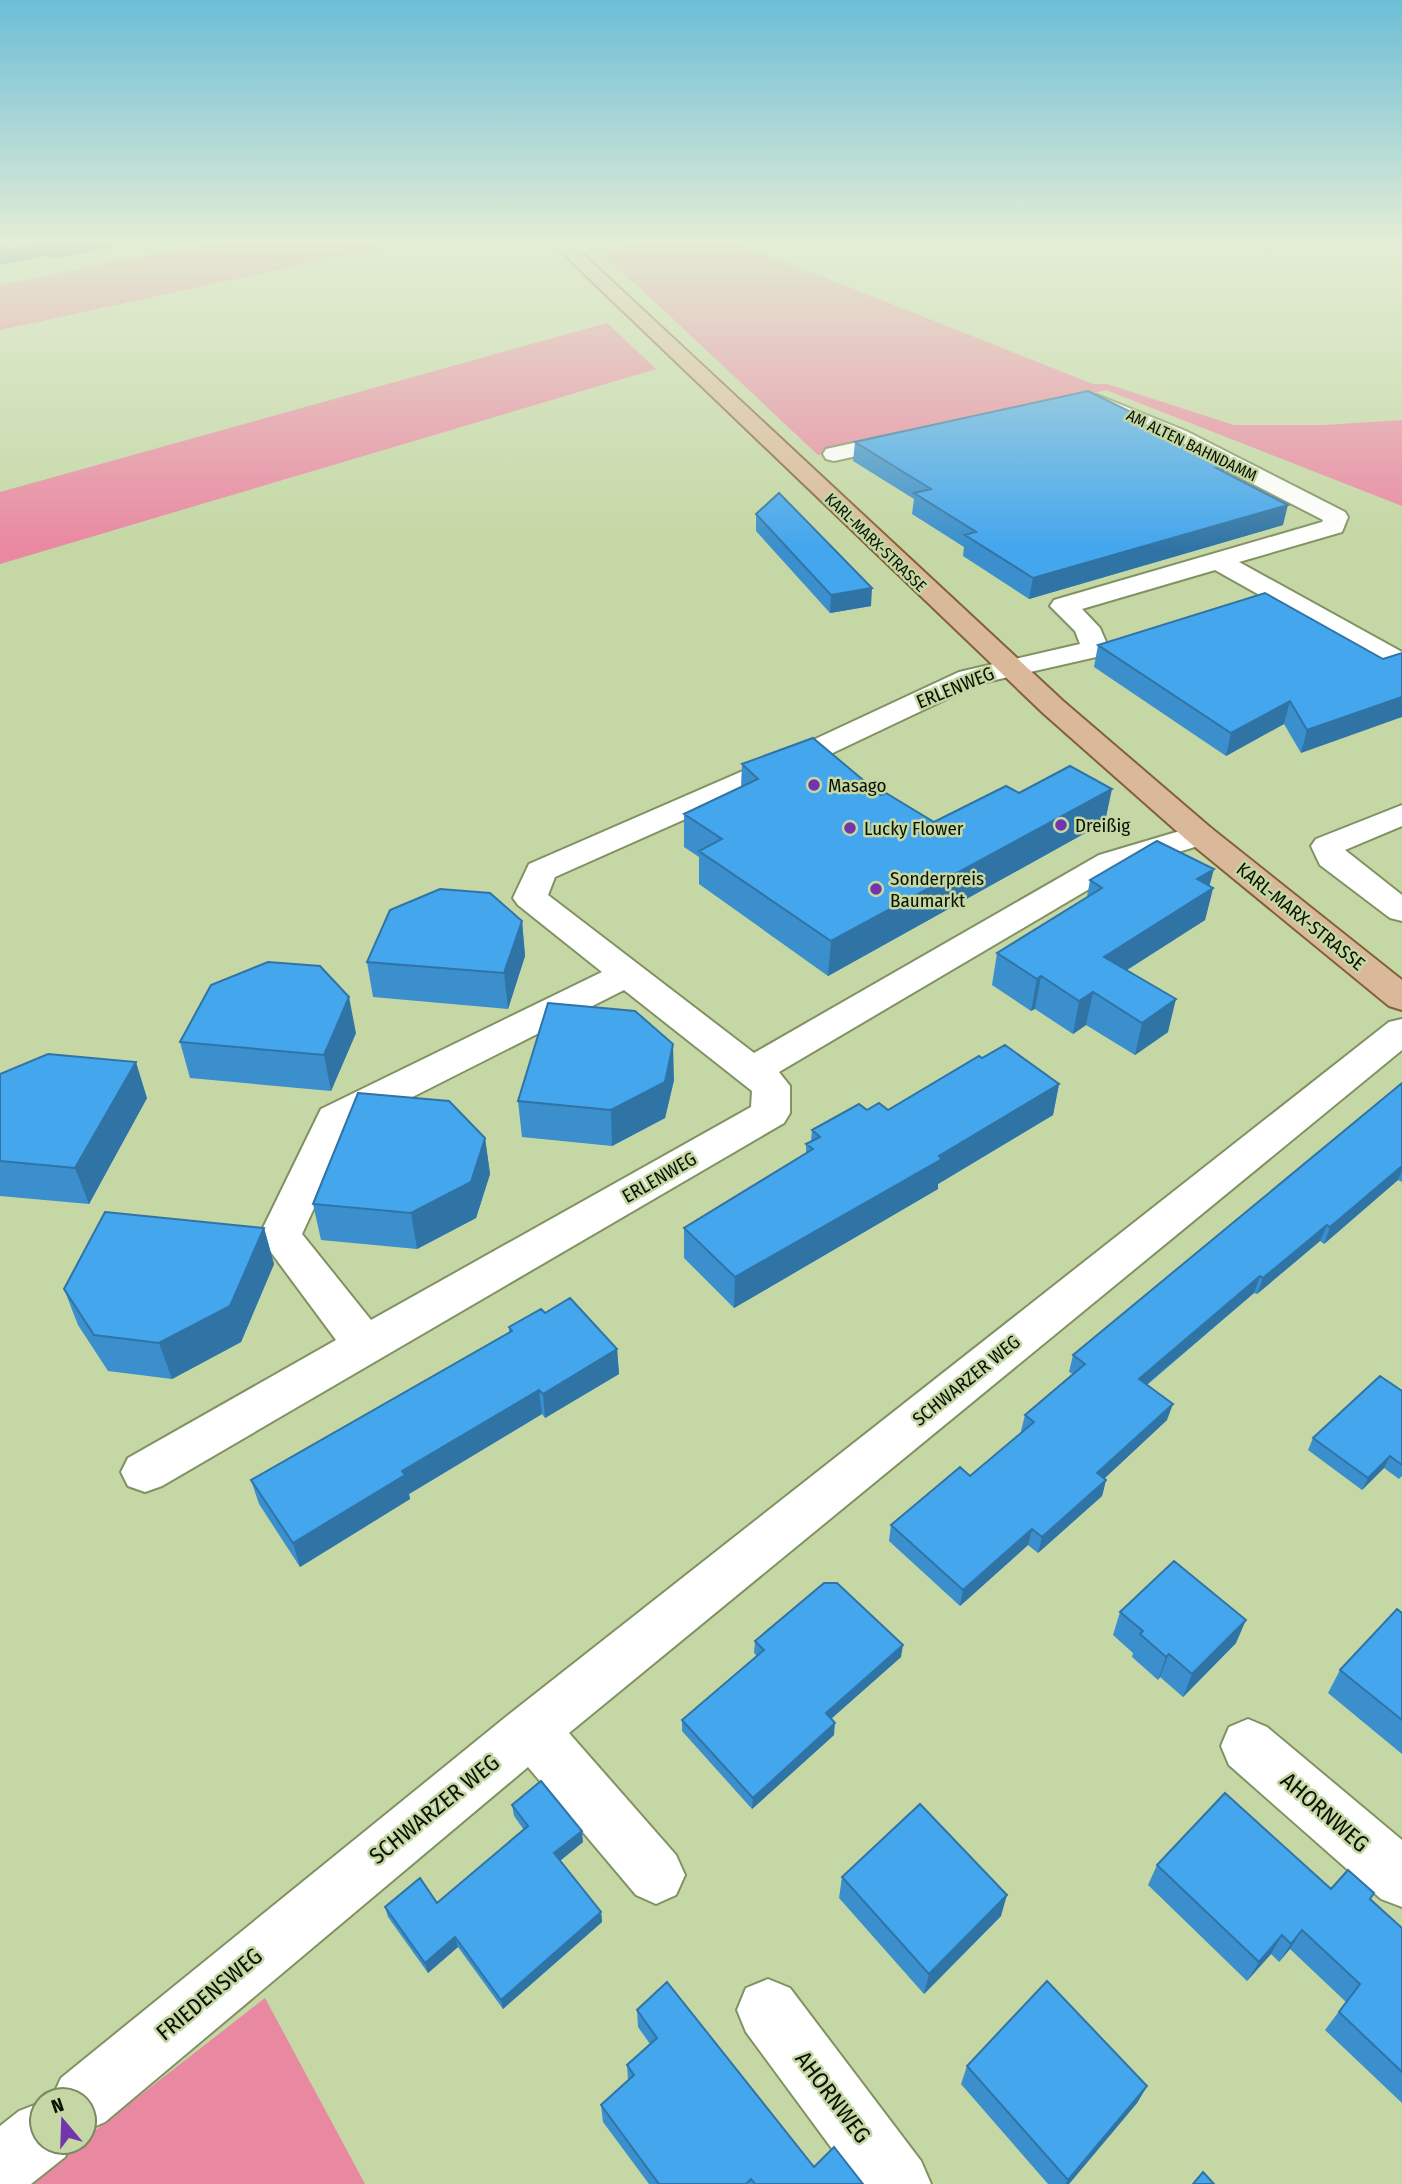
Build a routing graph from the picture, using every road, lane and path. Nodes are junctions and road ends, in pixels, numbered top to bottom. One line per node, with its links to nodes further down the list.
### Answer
1 (667, 344): 7 (main road, KARL-MARX-STRASSE)
2 (1079, 400): 5 (street, AM ALTEN BAHNDAMM)
3 (925, 434): 4 (street)
4 (834, 454)
5 (1220, 562): 6 (street); 7 (street, AM ALTEN BAHNDAMM)
6 (1402, 663)
7 (1011, 667): 9 (main road, KARL-MARX-STRASSE); 11 (street, ERLENWEG)
8 (1402, 814): 10 (street)
9 (1200, 835): 12 (main road, KARL-MARX-STRASSE); 14 (street)
10 (1402, 911)
11 (627, 974): 14 (street, ERLENWEG); 15 (street)
12 (1402, 998)
13 (1402, 1031): 17 (street, SCHWARZER WEG)
14 (752, 1071): 15 (street, ERLENWEG)
15 (366, 1345): 16 (street, ERLENWEG)
16 (145, 1472)
17 (531, 1730): 19 (street); 21 (street, SCHWARZER WEG)
18 (1248, 1746): 20 (street, AHORNWEG)
19 (656, 1875)
20 (1402, 1878)
21 (336, 1888): 23 (street, FRIEDENSWEG)
22 (768, 2010): 26 (street, AHORNWEG)
23 (98, 2087)
24 (28, 2145): 25 (street)
25 (0, 2168)
26 (898, 2184)

